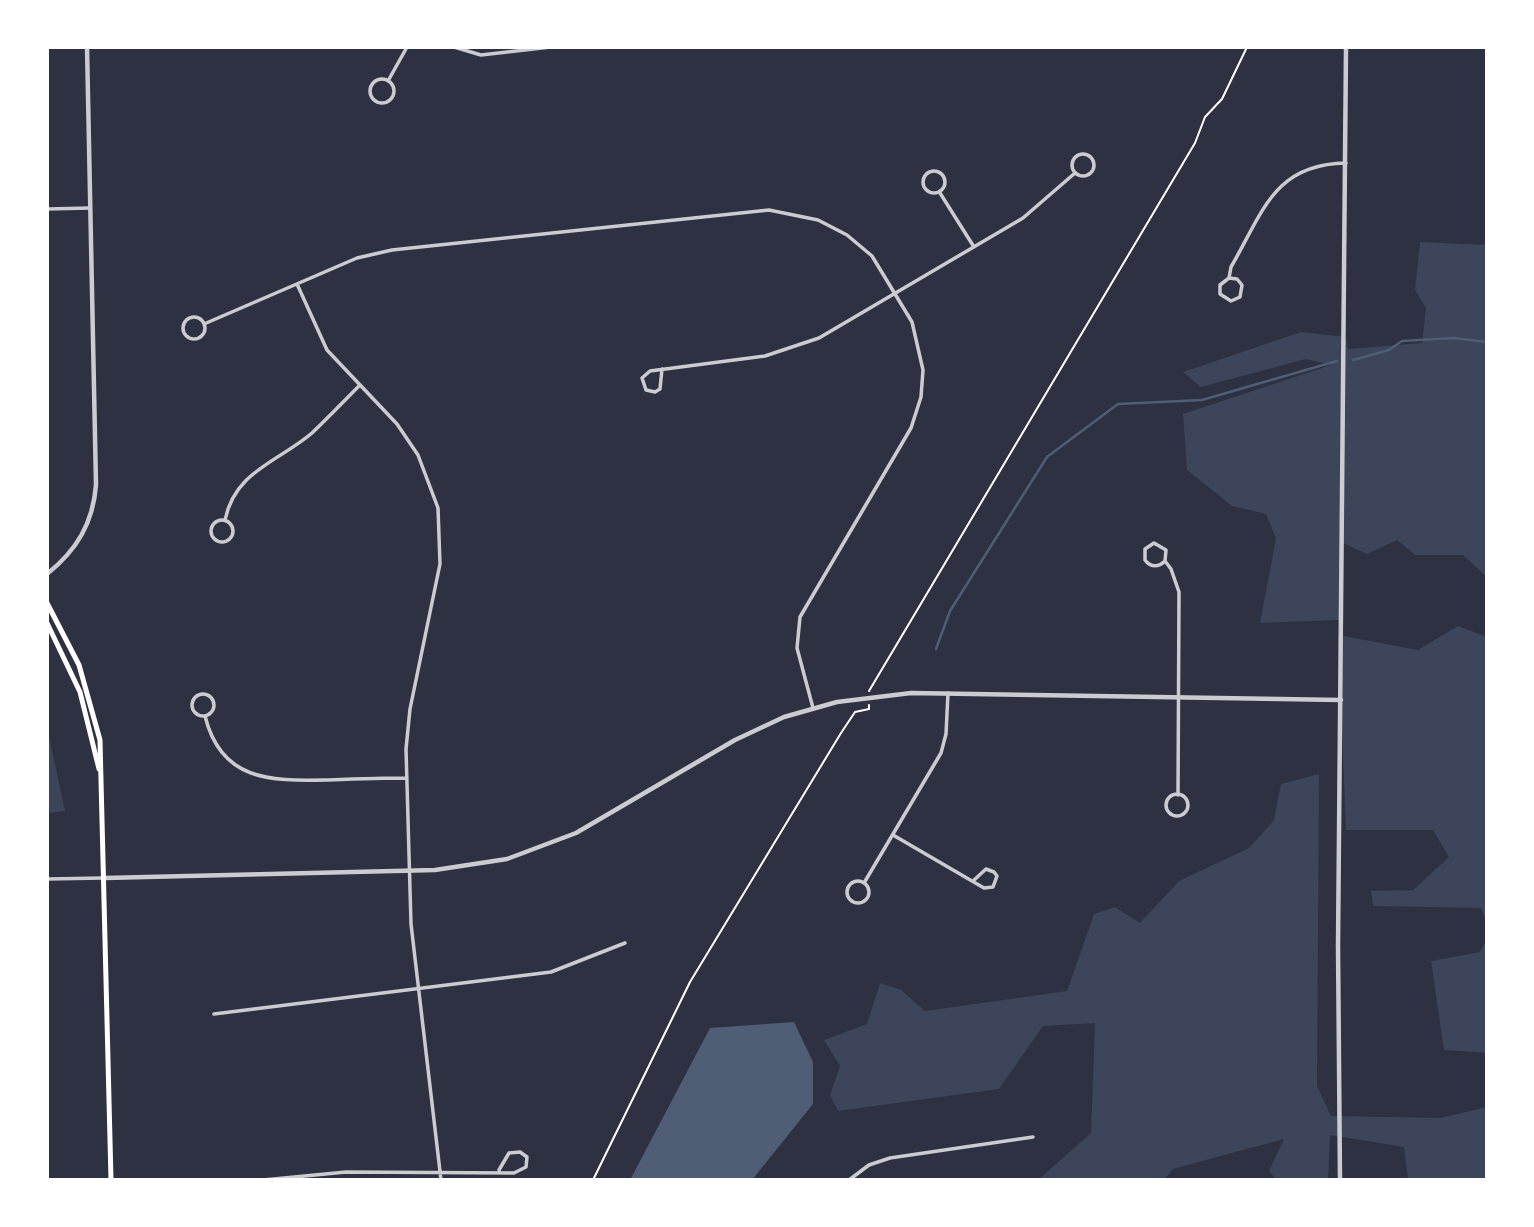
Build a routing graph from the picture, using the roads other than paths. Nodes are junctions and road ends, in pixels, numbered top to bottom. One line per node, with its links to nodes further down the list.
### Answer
1 (87, 47): 10 (street)
2 (407, 47): 6 (street)
3 (454, 47): 4 (street)
4 (551, 47)
5 (1346, 47): 7 (street)
6 (387, 81): 6 (street)
7 (1346, 163): 13 (street); 26 (street)
8 (1076, 173): 8 (street); 12 (street)
9 (939, 192): 9 (street); 12 (street)
10 (90, 208): 11 (street); 21 (street)
11 (47, 209)
12 (974, 247): 15 (street)
13 (1229, 278): 13 (street)
14 (297, 284): 15 (street); 16 (street); 18 (street)
15 (896, 293): 17 (street); 27 (street)
16 (204, 324): 16 (street)
17 (662, 369): 17 (street)
18 (359, 386): 19 (street); 29 (street)
19 (225, 520): 19 (street)
20 (1165, 561): 20 (street); 25 (street)
21 (47, 574)
22 (47, 603): 30 (main road)
23 (47, 623): 30 (main road)
24 (948, 693): 25 (street); 27 (street); 32 (street)
25 (1180, 696): 26 (street); 31 (street)
26 (1341, 700): 48 (street)
27 (813, 708): 33 (street)
28 (205, 716): 28 (street); 29 (street)
29 (407, 778): 33 (street)
30 (103, 793): 34 (main road)
31 (1178, 794): 31 (street)
32 (893, 835): 36 (street); 37 (street)
33 (409, 870): 34 (street); 39 (street)
34 (105, 878): 35 (street); 44 (main road)
35 (47, 879)
36 (973, 881): 36 (street)
37 (864, 883): 37 (street)
38 (625, 943): 39 (street)
39 (419, 989): 40 (street); 43 (street)
40 (214, 1014)
41 (1033, 1137): 47 (street)
42 (499, 1170): 42 (street); 43 (street)
43 (440, 1171): 45 (street); 46 (street)
44 (111, 1180)
45 (263, 1180)
46 (441, 1180)
47 (849, 1180)
48 (1340, 1180)

